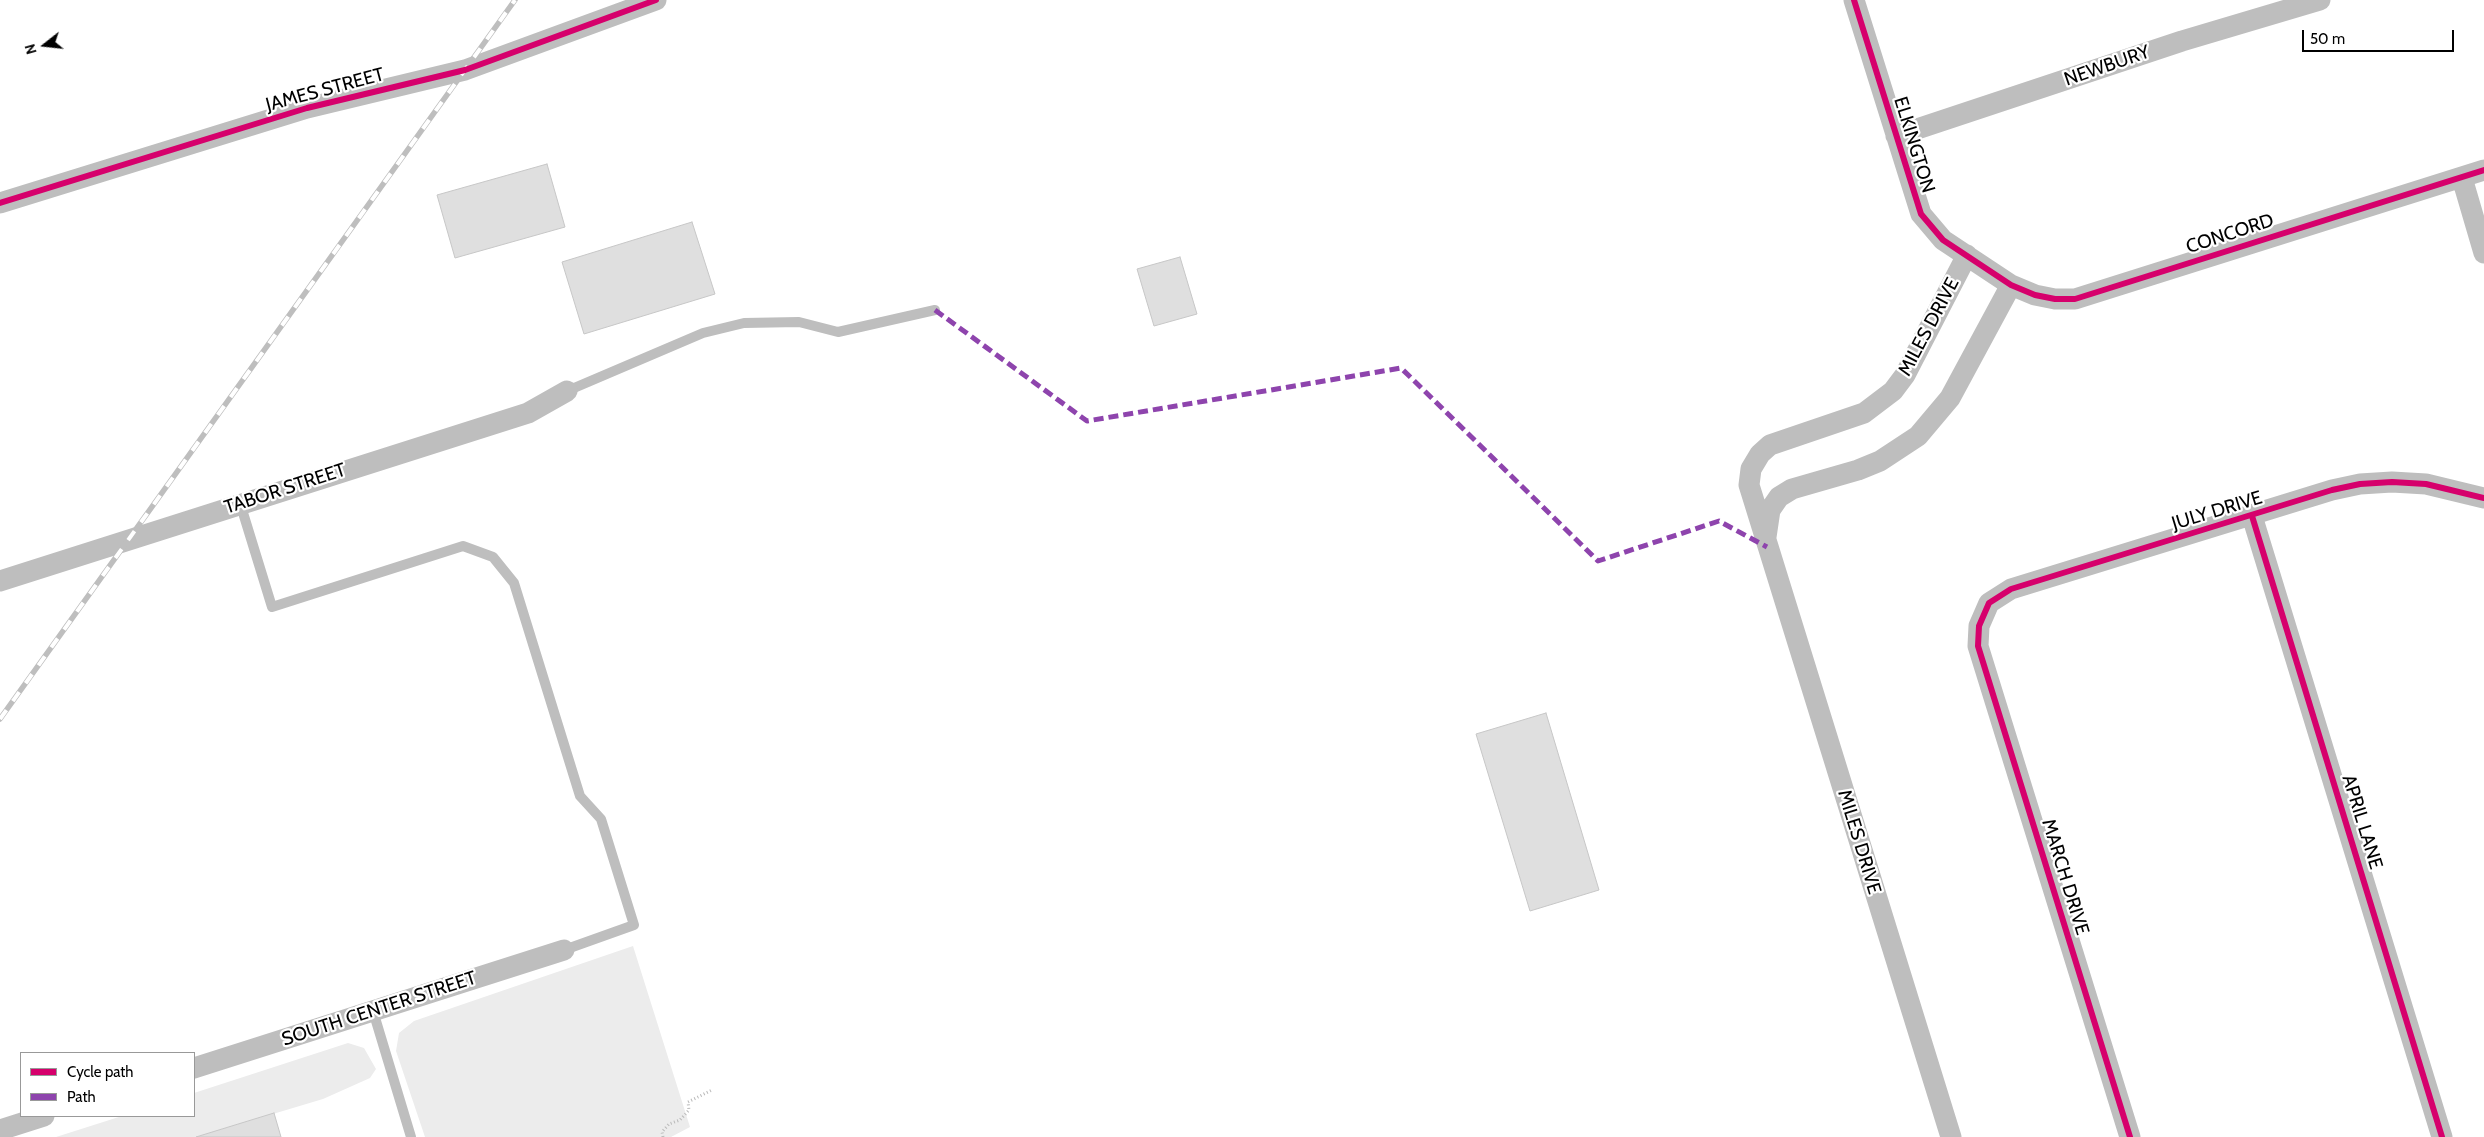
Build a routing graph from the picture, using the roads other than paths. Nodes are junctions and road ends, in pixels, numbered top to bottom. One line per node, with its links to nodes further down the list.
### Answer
1 (656, 0): 7 (street, JAMES STREET)
2 (1854, 0): 4 (street, ELKINGTON)
3 (2320, 0): 4 (street, NEWBURY)
4 (1896, 136): 9 (street, ELKINGTON)
5 (2484, 170): 6 (street, CONCORD)
6 (2462, 178): 8 (street); 11 (street, CONCORD)
7 (0, 202)
8 (2484, 253)
9 (1967, 255): 10 (street, ELKINGTON); 17 (street, MILES DRIVE)
10 (1989, 270): 11 (street, CONCORD)
11 (2010, 285): 17 (street, MILES DRIVE)
12 (935, 310): 13 (lane)
13 (567, 391): 15 (street, TABOR STREET)
14 (2484, 498): 16 (street, JULY DRIVE)
15 (240, 503): 18 (street, TABOR STREET); 20 (lane)
16 (2252, 516): 19 (street, JULY DRIVE); 28 (street, APRIL LANE)
17 (1767, 547): 26 (street, MILES DRIVE)
18 (0, 581)
19 (1980, 626): 27 (street, MARCH DRIVE)
20 (564, 950): 21 (street, SOUTH CENTER STREET)
21 (373, 1011): 22 (street, SOUTH CENTER STREET); 25 (lane)
22 (195, 1068)
23 (41, 1117): 24 (street)
24 (0, 1130)
25 (411, 1137)
26 (1951, 1137)
27 (2130, 1137)
28 (2442, 1137)

